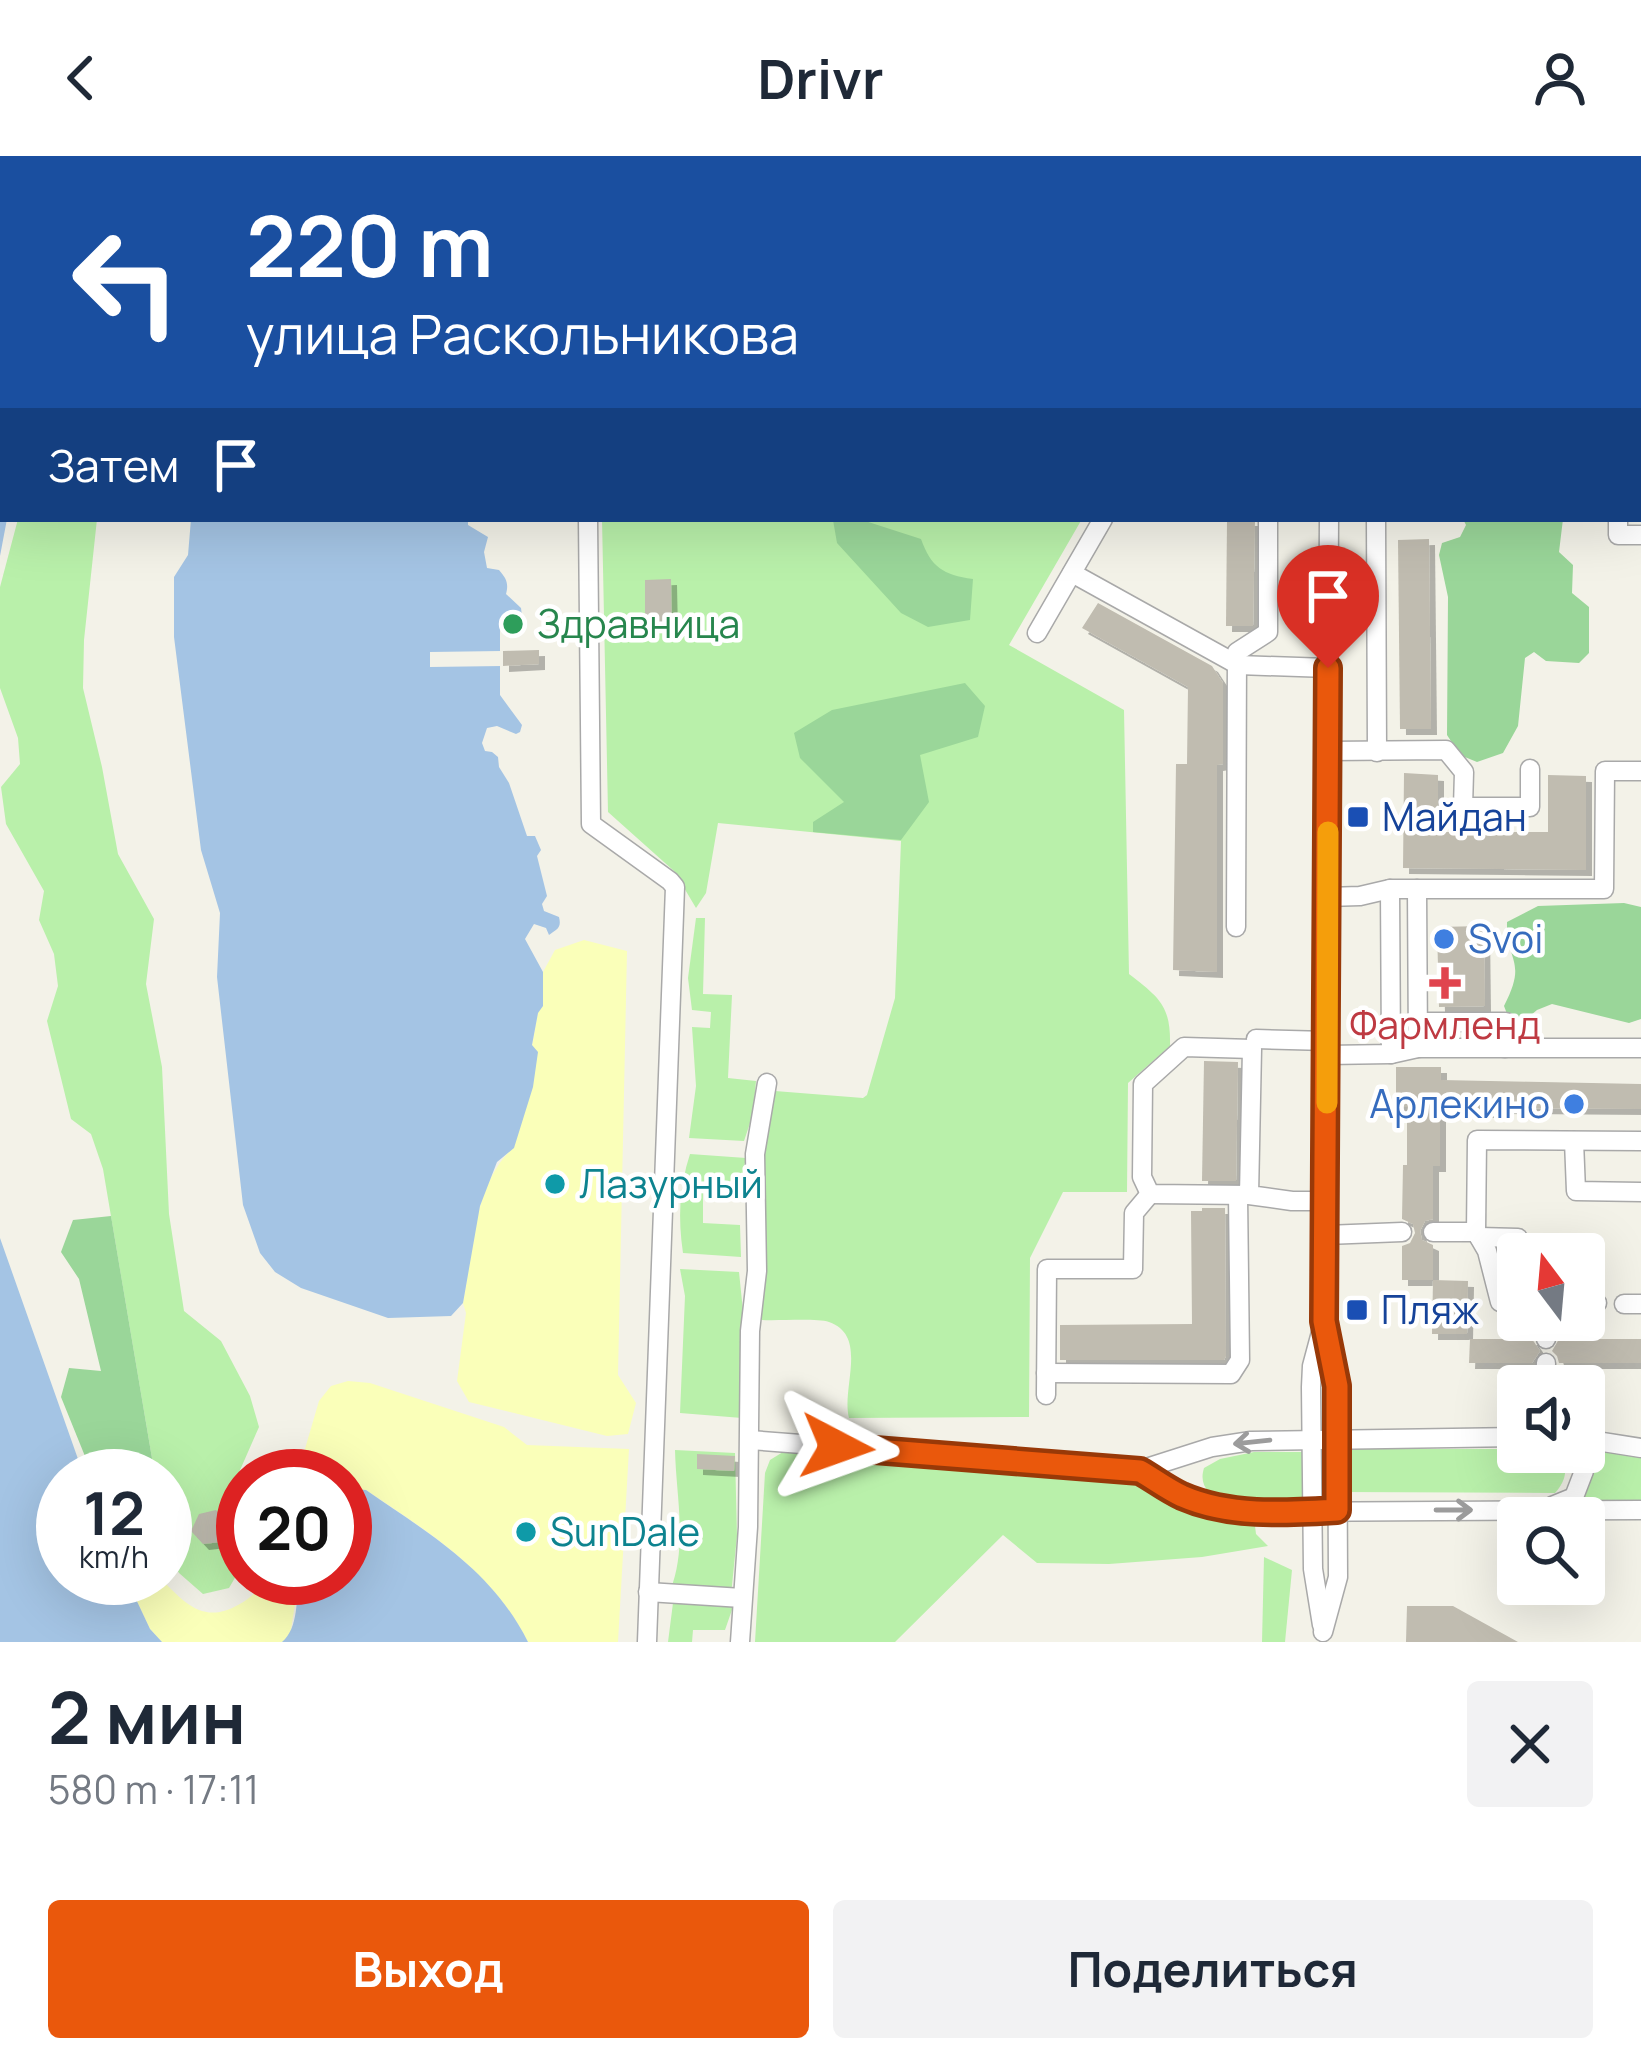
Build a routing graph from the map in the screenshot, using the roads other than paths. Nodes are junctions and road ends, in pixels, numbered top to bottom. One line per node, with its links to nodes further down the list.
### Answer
1 (588, 522): 57 (street)
2 (1101, 522): 8 (street)
3 (1268, 522): 10 (street)
4 (1329, 522): 11 (street)
5 (1376, 522): 13 (street)
6 (1618, 522): 7 (street)
7 (1641, 535)
8 (1072, 573): 9 (street); 10 (street)
9 (1037, 633)
10 (1238, 665): 11 (street); 19 (street)
11 (1328, 668): 12 (street)
12 (1328, 751): 13 (street); 18 (street)
13 (1377, 752): 14 (street)
14 (1530, 769)
15 (1641, 771): 17 (street)
16 (1390, 889): 17 (street); 18 (street); 26 (street)
17 (1417, 889): 20 (street)
18 (1327, 897): 22 (street)
19 (1237, 927)
20 (1418, 1022): 23 (street); 24 (street)
21 (1256, 1039): 22 (street)
22 (1327, 1048): 26 (street); 33 (street)
23 (1418, 1048): 24 (street); 26 (street)
24 (1505, 1048): 25 (street)
25 (1641, 1048)
26 (1391, 1054)
27 (767, 1083): 46 (street)
28 (1574, 1141): 29 (street); 30 (street); 37 (street)
29 (1641, 1141)
30 (1641, 1192)
31 (1150, 1194): 32 (street); 32 (street); 41 (street)
32 (1244, 1195): 33 (street); 41 (street)
33 (1326, 1202): 36 (street)
34 (1402, 1232): 36 (street)
35 (1433, 1232): 37 (street)
36 (1326, 1234): 40 (street)
37 (1477, 1234): 38 (street); 39 (street)
38 (1497, 1236)
39 (1497, 1290)
40 (1324, 1321): 44 (street); 45 (street)
41 (1046, 1373): 42 (street)
42 (1046, 1395)
43 (1497, 1436): 45 (street)
44 (1312, 1438): 45 (street); 49 (street, one-way to 49); 56 (street)
45 (1336, 1439): 53 (street)
46 (750, 1440): 50 (street); 58 (street)
47 (1605, 1442): 48 (street)
48 (1641, 1448)
49 (1192, 1453): 50 (street); 51 (street)
50 (1140, 1471): 51 (street)
51 (1190, 1499): 56 (street)
52 (1497, 1509): 53 (street, one-way to 52)
53 (1337, 1510): 56 (street); 59 (street)
54 (1605, 1510): 55 (street)
55 (1641, 1510)
56 (1311, 1511): 59 (street)
57 (648, 1592): 58 (street); 60 (street)
58 (742, 1598): 61 (street)
59 (1323, 1637)
60 (646, 1642)
61 (740, 1642)

